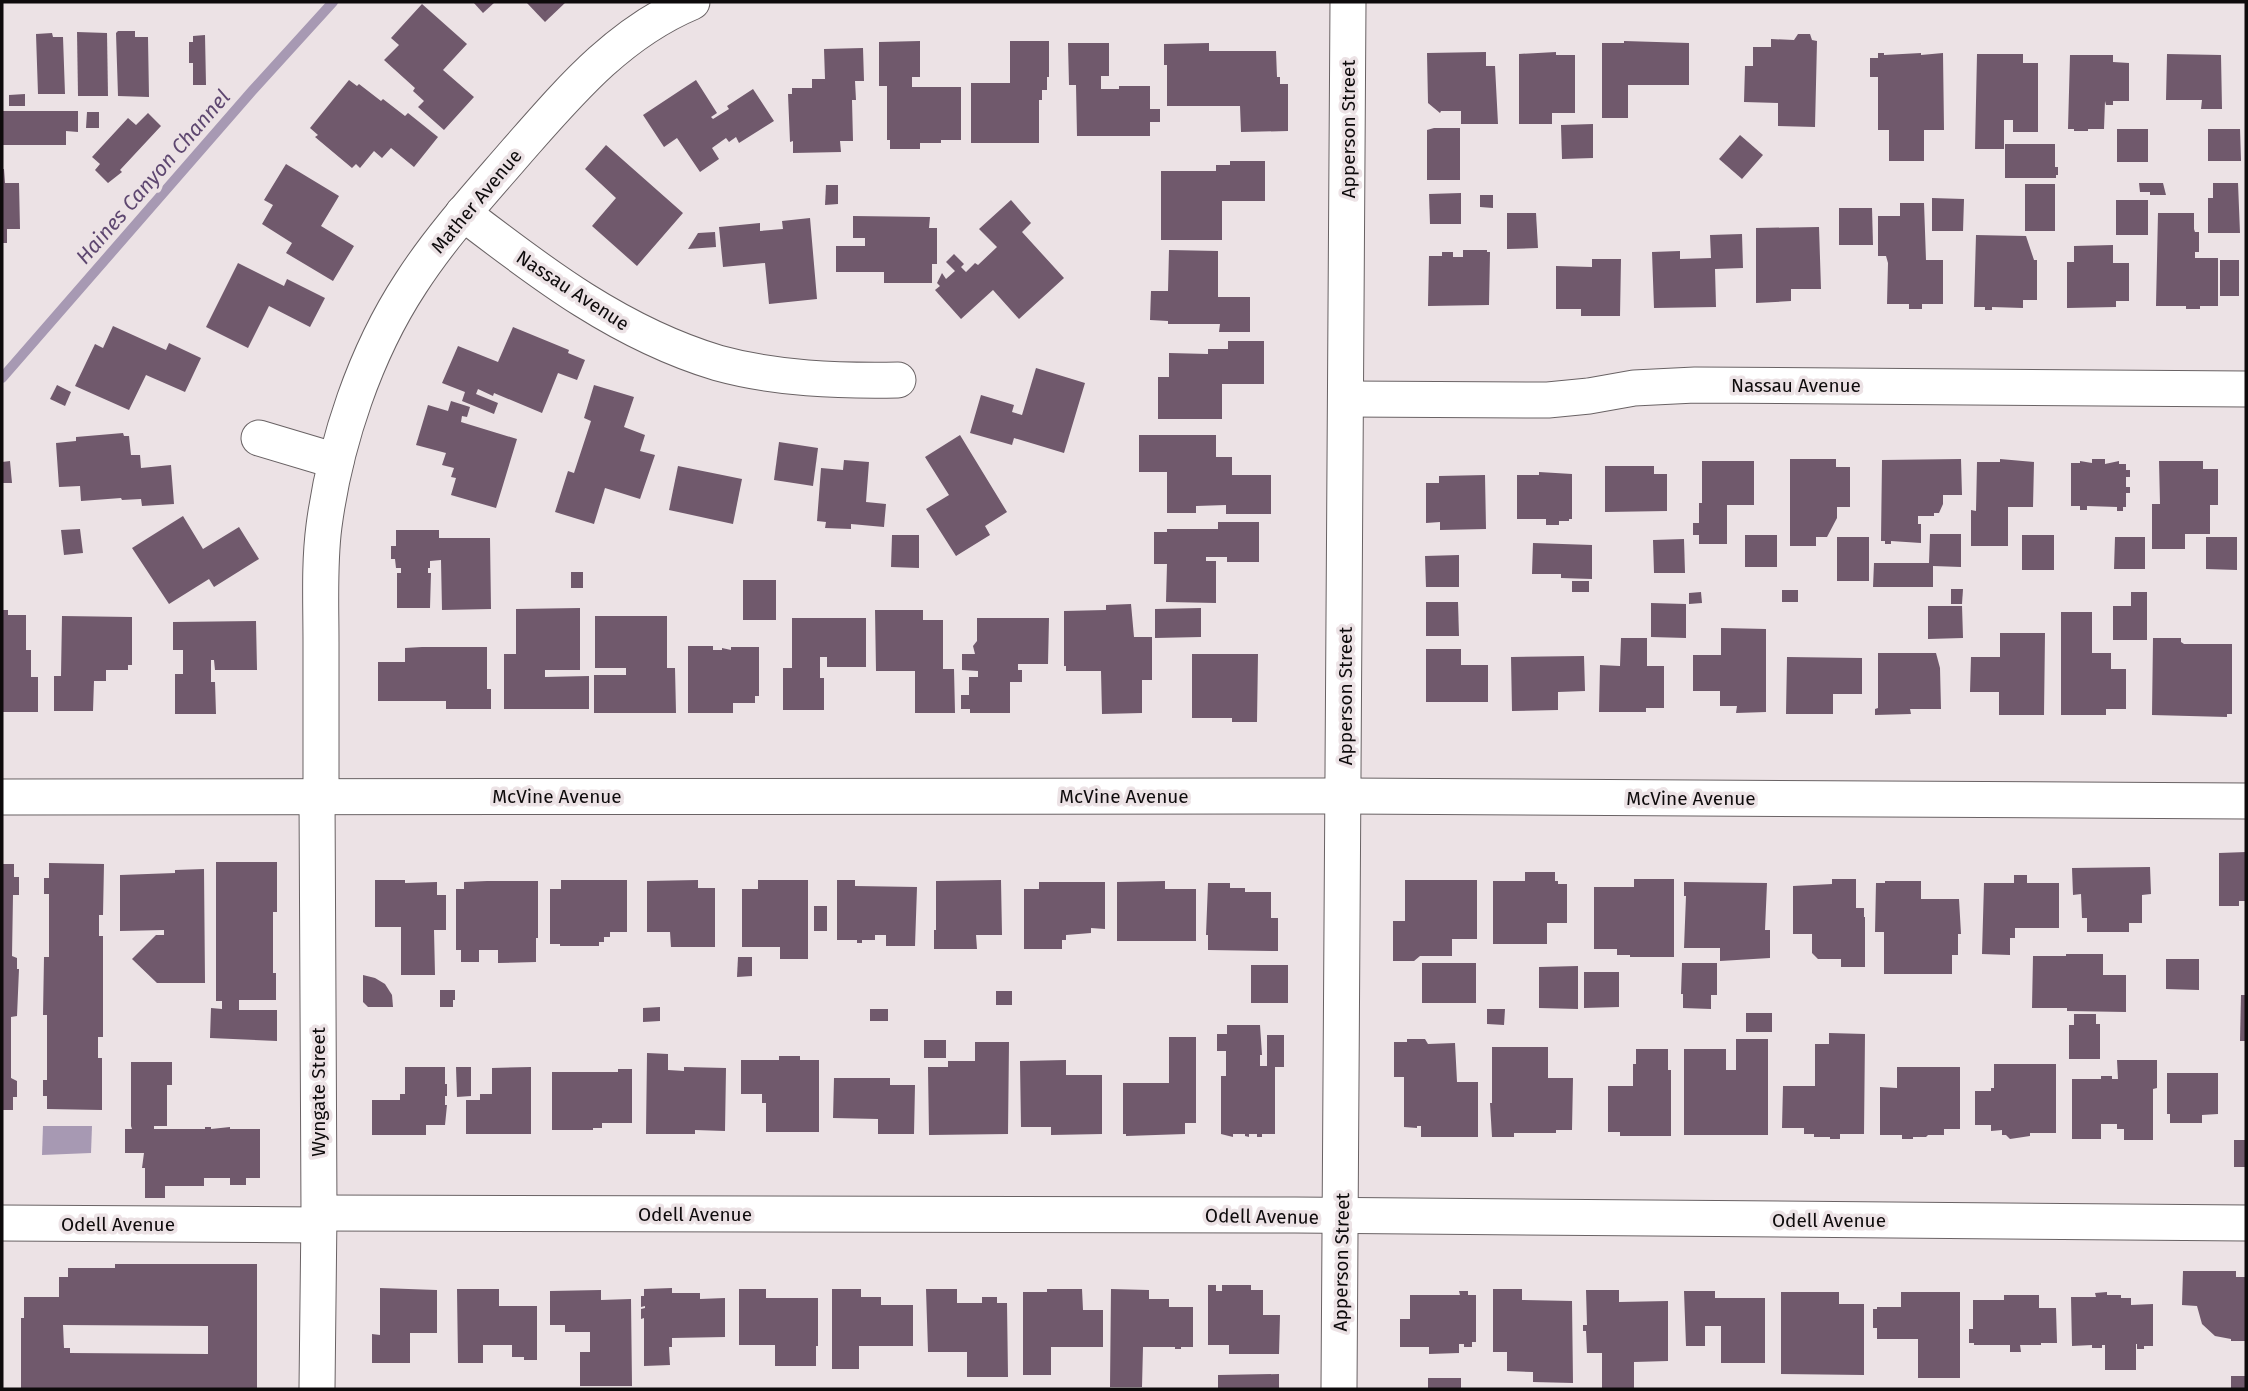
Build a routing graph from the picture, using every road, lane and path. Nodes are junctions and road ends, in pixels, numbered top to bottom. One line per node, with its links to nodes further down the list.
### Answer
1 (692, 2): 3 (street, Mather Avenue)
2 (1348, 2): 6 (street, Apperson Street)
3 (463, 214): 4 (street, Nassau Avenue); 8 (street, Mather Avenue)
4 (898, 380)
5 (2246, 389): 6 (street, Nassau Avenue)
6 (1347, 399): 10 (street, Apperson Street)
7 (259, 438): 8 (street)
8 (336, 460): 9 (street, Mather Avenue)
9 (319, 796): 10 (street, McVine Avenue); 11 (street, McVine Avenue); 14 (street, Wyngate Street)
10 (1344, 796): 12 (street, McVine Avenue); 13 (street, Apperson Street)
11 (2, 797)
12 (2246, 801)
13 (1341, 1217): 14 (street, Odell Avenue); 16 (street, Odell Avenue); 18 (street, Apperson Street)
14 (319, 1219): 15 (street, Odell Avenue); 17 (street, Wyngate Street)
15 (2, 1223)
16 (2246, 1223)
17 (317, 1389)
18 (1339, 1389)

